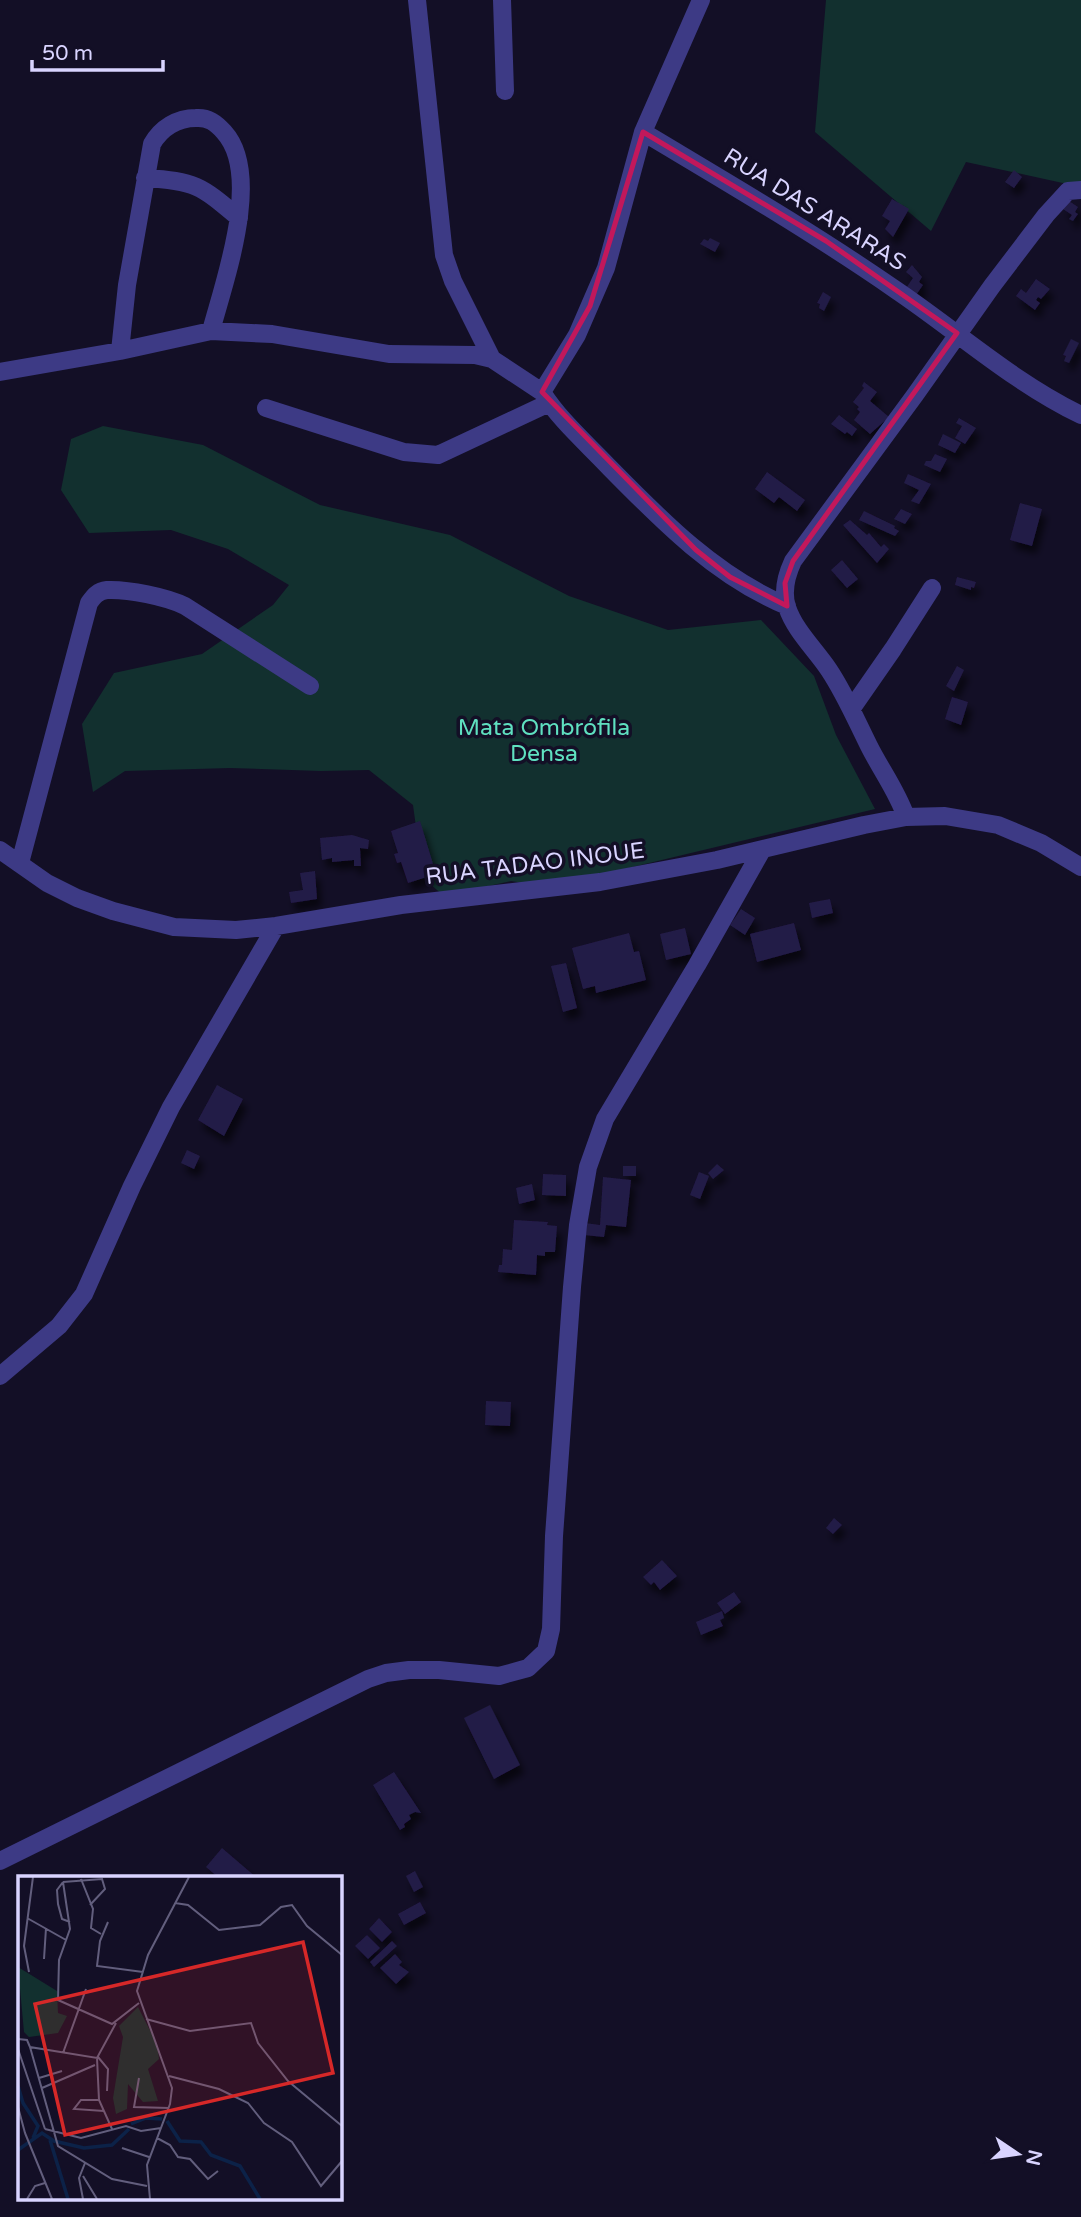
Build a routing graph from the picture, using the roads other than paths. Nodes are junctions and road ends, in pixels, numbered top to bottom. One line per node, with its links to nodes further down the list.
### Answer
1 (417, 0): 12 (street)
2 (502, 0): 4 (street)
3 (701, 0): 5 (street)
4 (505, 91)
5 (643, 132): 10 (street, RUA DAS ARARAS); 14 (street)
6 (145, 178): 8 (street); 8 (street); 11 (street)
7 (1081, 190): 10 (street)
8 (239, 218): 9 (street)
9 (211, 331): 11 (street); 12 (street)
10 (957, 334): 16 (street, RUA DAS ARARAS); 18 (street)
11 (120, 351): 13 (street)
12 (492, 359): 14 (street)
13 (0, 372)
14 (545, 398): 15 (street); 18 (street)
15 (266, 408)
16 (1081, 415)
17 (932, 588): 20 (street)
18 (787, 606): 20 (street)
19 (310, 686): 24 (street)
20 (852, 708): 21 (street)
21 (906, 817): 23 (street, RUA TADAO INOUE); 25 (street, RUA TADAO INOUE)
22 (0, 850): 24 (street, RUA TADAO INOUE)
23 (762, 850): 26 (street, RUA TADAO INOUE); 28 (street)
24 (20, 863): 26 (street, RUA TADAO INOUE)
25 (1081, 867)
26 (276, 926): 27 (street)
27 (0, 1376)
28 (0, 1861)

